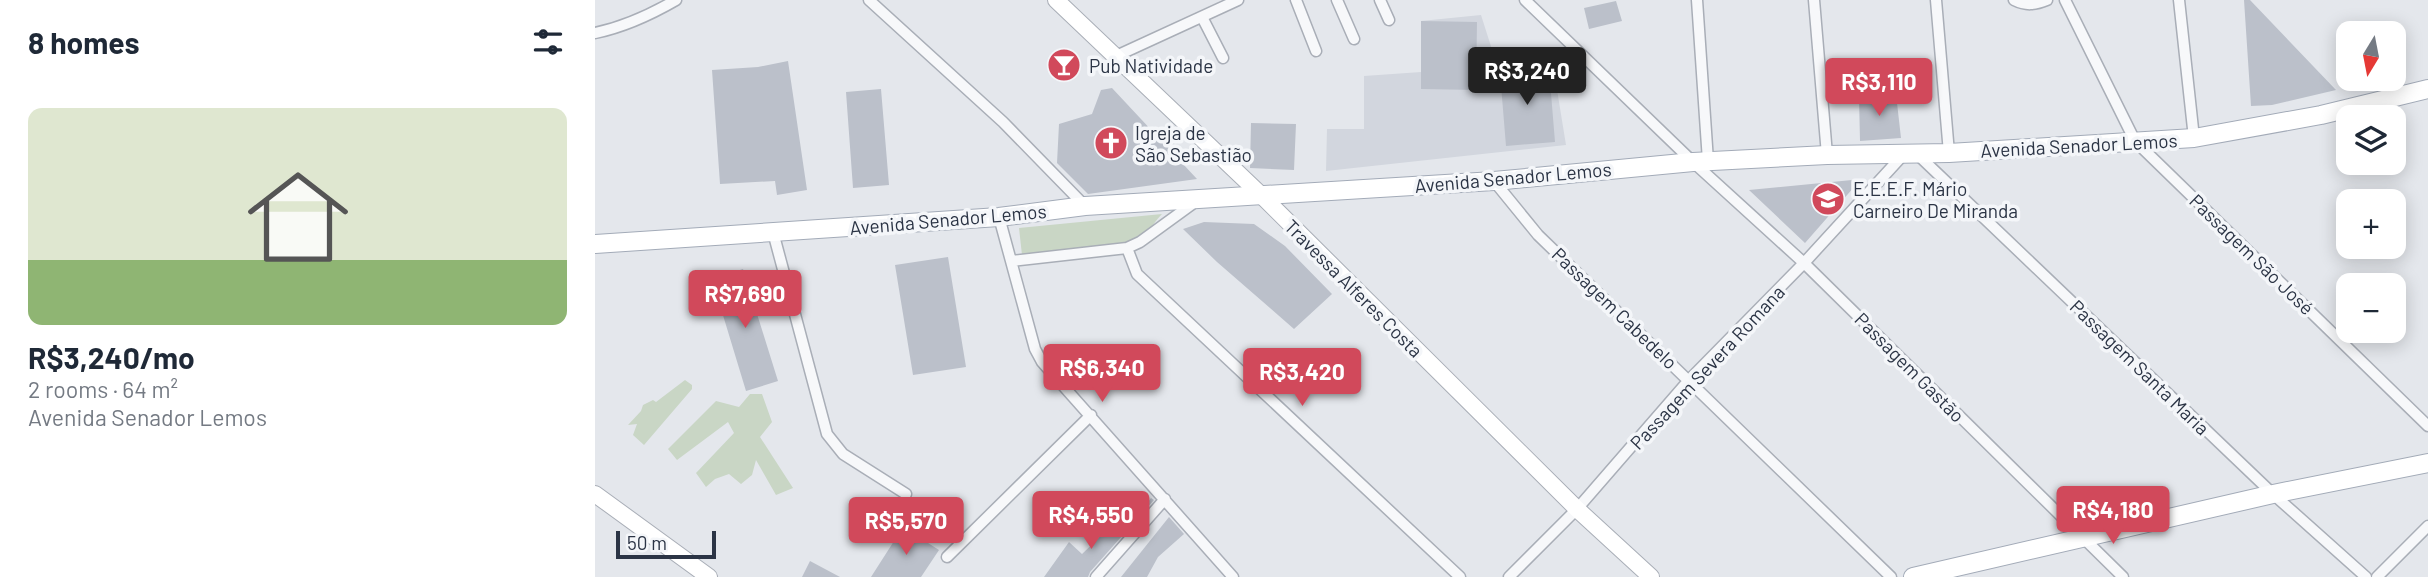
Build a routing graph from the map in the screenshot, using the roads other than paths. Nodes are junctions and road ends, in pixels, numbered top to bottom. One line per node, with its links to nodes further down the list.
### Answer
1 (675, 0): 18 (street)
2 (869, 0): 33 (street)
3 (1056, 0): 21 (street, Travessa Alferes Costa)
4 (1238, 0): 16 (street)
5 (1296, 0): 20 (street)
6 (1337, 0): 19 (street)
7 (1380, 0): 17 (street)
8 (1525, 0): 29 (street, Passagem Gastão)
9 (1697, 0): 29 (street)
10 (1814, 0): 28 (street)
11 (1936, 0): 26 (street)
12 (2014, 0): 13 (street)
13 (2047, 0)
14 (2065, 0): 25 (street, Passagem São José)
15 (2179, 0): 24 (street)
16 (1202, 17): 21 (street); 22 (street)
17 (1389, 20)
18 (595, 33)
19 (1354, 40)
20 (1316, 51)
21 (1114, 57): 31 (street, Travessa Alferes Costa)
22 (1223, 58)
23 (2428, 89): 24 (main road, Avenida Senador Lemos)
24 (2194, 138): 25 (main road, Avenida Senador Lemos)
25 (2136, 141): 26 (main road, Avenida Senador Lemos); 42 (street, Passagem São José)
26 (1949, 153): 27 (main road, Avenida Senador Lemos)
27 (1910, 154): 28 (main road, Avenida Senador Lemos); 39 (street, Passagem Severa Romana); 46 (street, Passagem Santa Maria)
28 (1827, 155): 29 (main road, Avenida Senador Lemos)
29 (1701, 161): 30 (main road, Avenida Senador Lemos); 39 (street, Passagem Gastão)
30 (1494, 181): 31 (main road, Avenida Senador Lemos); 40 (street, Passagem Cabedelo)
31 (1260, 194): 32 (main road, Avenida Senador Lemos); 48 (street, Travessa Alferes Costa)
32 (1198, 200): 33 (main road, Avenida Senador Lemos); 37 (street)
33 (1085, 206): 34 (main road, Avenida Senador Lemos)
34 (999, 217): 35 (main road, Avenida Senador Lemos); 38 (street)
35 (773, 232): 36 (main road, Avenida Senador Lemos); 45 (street)
36 (595, 244)
37 (1127, 248): 38 (street); 55 (street)
38 (1011, 261): 41 (street)
39 (1804, 263): 40 (street, Passagem Severa Romana); 50 (street, Passagem Gastão)
40 (1689, 380): 48 (street, Passagem Severa Romana); 58 (street, Passagem Cabedelo)
41 (1091, 415): 47 (street); 51 (street)
42 (2428, 426)
43 (2428, 463): 46 (main road)
44 (595, 494): 52 (street)
45 (906, 494)
46 (2273, 494): 50 (main road); 61 (street, Passagem Santa Maria)
47 (1165, 499): 53 (street); 54 (street)
48 (1577, 509): 56 (street, Passagem Severa Romana); 57 (street, Travessa Alferes Costa)
49 (2428, 526): 62 (street)
50 (2082, 538): 59 (main road); 60 (street, Passagem Gastão)
51 (947, 557)
52 (709, 577)
53 (1096, 577)
54 (1233, 577)
55 (1460, 577)
56 (1509, 577)
57 (1651, 577)
58 (1891, 577)
59 (1913, 577)
60 (2123, 577)
61 (2366, 577)
62 (2377, 577)

